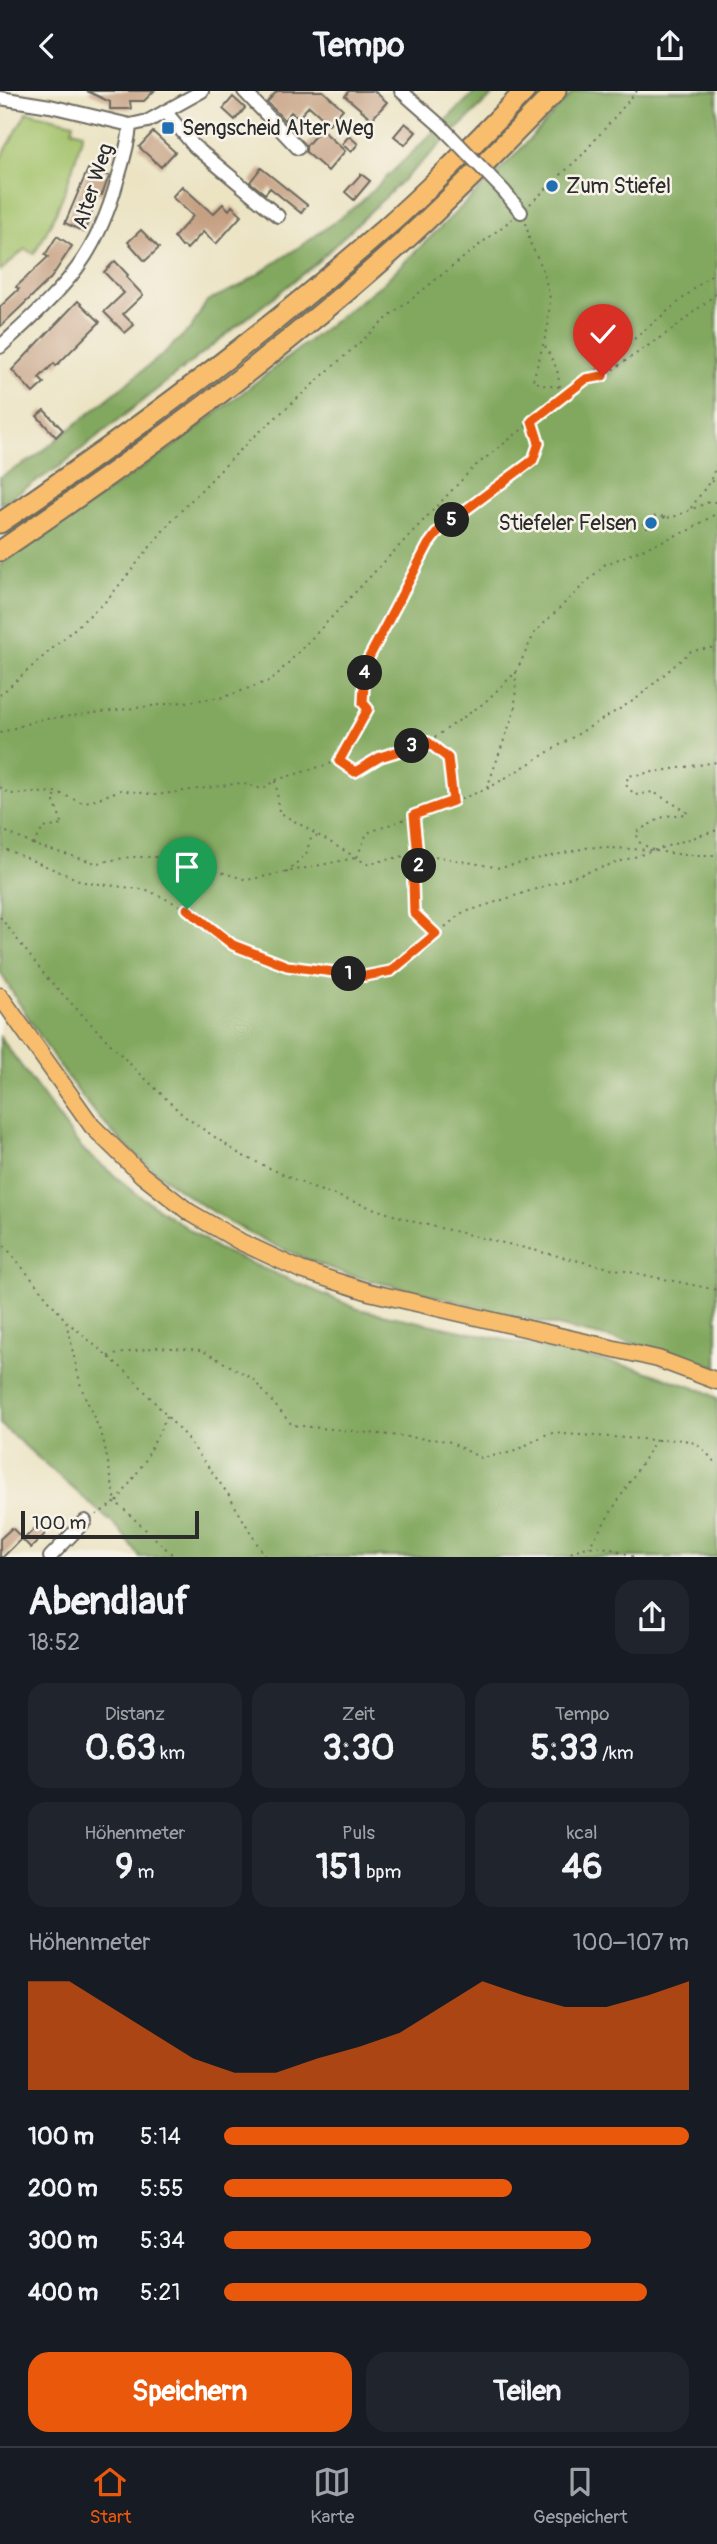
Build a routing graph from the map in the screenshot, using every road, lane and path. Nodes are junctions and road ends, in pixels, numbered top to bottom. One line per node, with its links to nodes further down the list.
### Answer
1 (202, 91): 9 (street)
2 (244, 91): 11 (street)
3 (401, 91): 12 (street, bridge)
4 (525, 91): 29 (highway)
5 (556, 91): 30 (highway)
6 (637, 91): 12 (path)
7 (22, 96): 8 (street); 10 (street)
8 (0, 98)
9 (165, 111): 10 (street); 13 (street)
10 (130, 125): 17 (street, Alter Weg)
11 (298, 148)
12 (522, 212): 16 (path); 33 (path)
13 (278, 216)
14 (717, 269): 18 (path)
15 (717, 293): 18 (path)
16 (545, 345): 19 (path); 19 (path)
17 (0, 347)
18 (586, 379): 20 (path)
19 (561, 387): 20 (path)
20 (560, 399): 21 (path)
21 (532, 421): 34 (path); 36 (path)
22 (717, 464): 23 (path)
23 (710, 481): 24 (path); 26 (path)
24 (717, 483)
25 (717, 502): 26 (path)
26 (689, 509): 28 (path)
27 (717, 513): 32 (path)
28 (665, 517): 28 (path)
29 (0, 523)
30 (0, 551)
31 (717, 647): 40 (path)
32 (516, 672): 35 (path); 40 (path)
33 (0, 695)
34 (0, 733)
35 (428, 742): 36 (path); 42 (path)
36 (339, 761): 38 (path)
37 (717, 762): 49 (path)
38 (276, 780): 41 (path); 46 (path)
39 (0, 787): 41 (path)
40 (487, 789): 42 (path)
41 (57, 792): 47 (path)
42 (453, 801): 43 (path)
43 (414, 815): 50 (path); 52 (path)
44 (0, 828): 47 (path)
45 (717, 830): 49 (path)
46 (318, 835): 52 (path); 53 (path)
47 (34, 845): 53 (path)
48 (0, 847): 55 (path)
49 (654, 850): 50 (path); 51 (path); 55 (path)
50 (418, 853): 52 (path); 55 (path)
51 (717, 855)
52 (356, 858): 53 (path)
53 (286, 874)
54 (0, 917): 58 (path)
55 (436, 934)
56 (0, 996): 61 (main road)
57 (0, 1240): 59 (path)
58 (717, 1290)
59 (66, 1321): 60 (path); 65 (path)
60 (108, 1356): 62 (path); 63 (path)
61 (717, 1381)
62 (167, 1416): 65 (path); 70 (path)
63 (656, 1440): 64 (path); 67 (path)
64 (717, 1465)
65 (116, 1503): 66 (path); 69 (path)
66 (85, 1521): 68 (street)
67 (589, 1547): 71 (path); 72 (path)
68 (50, 1557)
69 (174, 1557)
70 (265, 1557)
71 (565, 1557)
72 (634, 1557)

